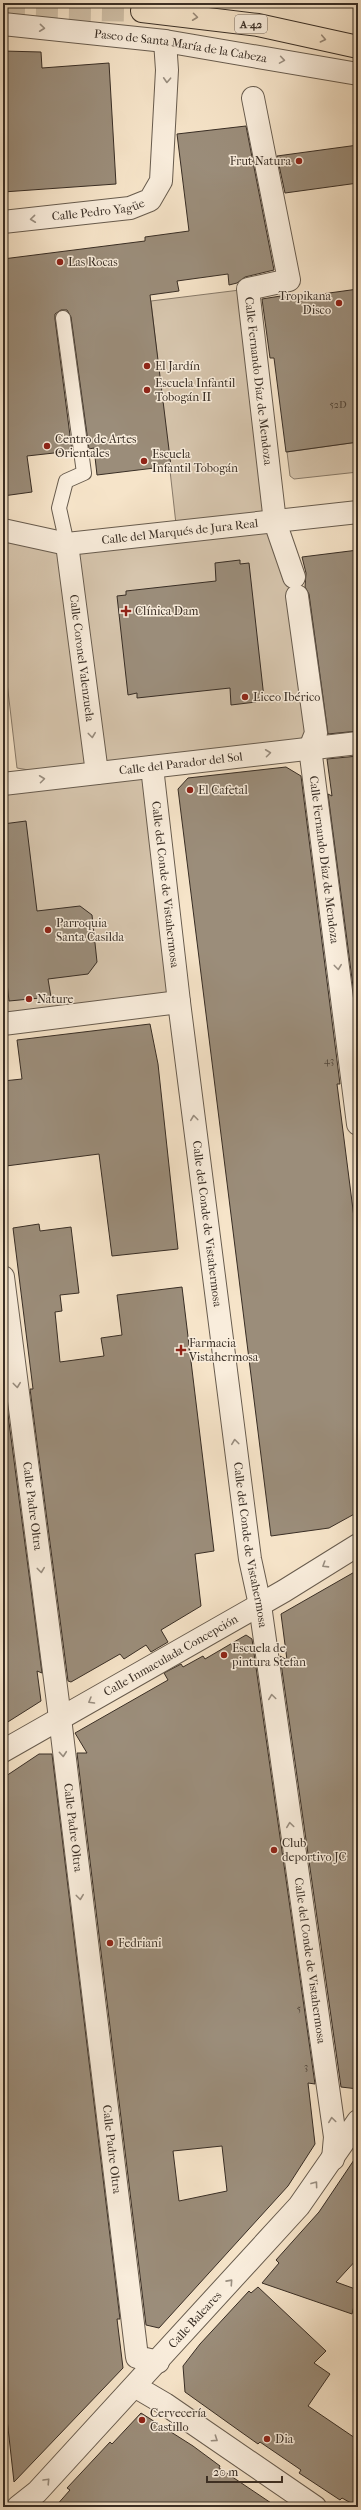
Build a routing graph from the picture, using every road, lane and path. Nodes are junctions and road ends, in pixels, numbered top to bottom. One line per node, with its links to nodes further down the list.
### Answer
1 (142, 11): 4 (highway, A-42, one-way to 4)
2 (3, 24): 3 (street, Paseo de Santa María de la Cabeza, one-way to 3)
3 (165, 41): 5 (street, Paseo de Santa María de la Cabeza, one-way to 5); 7 (street, Calle Pedro Yagüe, one-way to 7)
4 (358, 47)
5 (358, 74)
6 (254, 98): 10 (street, Calle Fernando Díaz de Mendoza)
7 (3, 222)
8 (63, 318): 12 (lane)
9 (358, 512): 10 (street, Calle del Marqués de Jura Real)
10 (275, 522): 12 (street, Calle del Marqués de Jura Real); 14 (street, Calle Fernando Díaz de Mendoza)
11 (3, 530): 12 (street, Calle del Marqués de Jura Real)
12 (67, 544): 16 (street, Calle Coronel Valenzuela, one-way to 16)
13 (358, 743): 14 (street, Calle del Parador del Sol)
14 (310, 748): 15 (street, Calle del Parador del Sol, one-way to 14); 20 (street, Calle Fernando Díaz de Mendoza, one-way to 20)
15 (152, 766): 16 (street, Calle del Parador del Sol); 18 (street, Calle del Conde de Vistahermosa)
16 (97, 773): 17 (street, Calle del Parador del Sol, one-way to 16)
17 (3, 784)
18 (179, 1002): 19 (street); 23 (street, Calle del Conde de Vistahermosa, one-way to 18)
19 (3, 1024)
20 (358, 1124)
21 (3, 1277): 24 (street, Calle Padre Oltra, one-way to 24)
22 (358, 1545): 23 (street, Calle Inmaculada Concepción, one-way to 23)
23 (260, 1605): 24 (street, Calle Inmaculada Concepción, one-way to 24); 27 (street, Calle del Conde de Vistahermosa, one-way to 23)
24 (60, 1718): 25 (street, Calle Inmaculada Concepción); 28 (street, Calle Padre Oltra, one-way to 28)
25 (3, 1751)
26 (358, 2121): 27 (street, Calle Baleares)
27 (333, 2159): 28 (street, Calle Baleares, one-way to 27)
28 (158, 2362): 29 (street, Calle Baleares)
29 (136, 2387): 30 (street, Calle Baleares, one-way to 29); 31 (street, one-way to 31)
30 (18, 2507)
31 (315, 2507)

